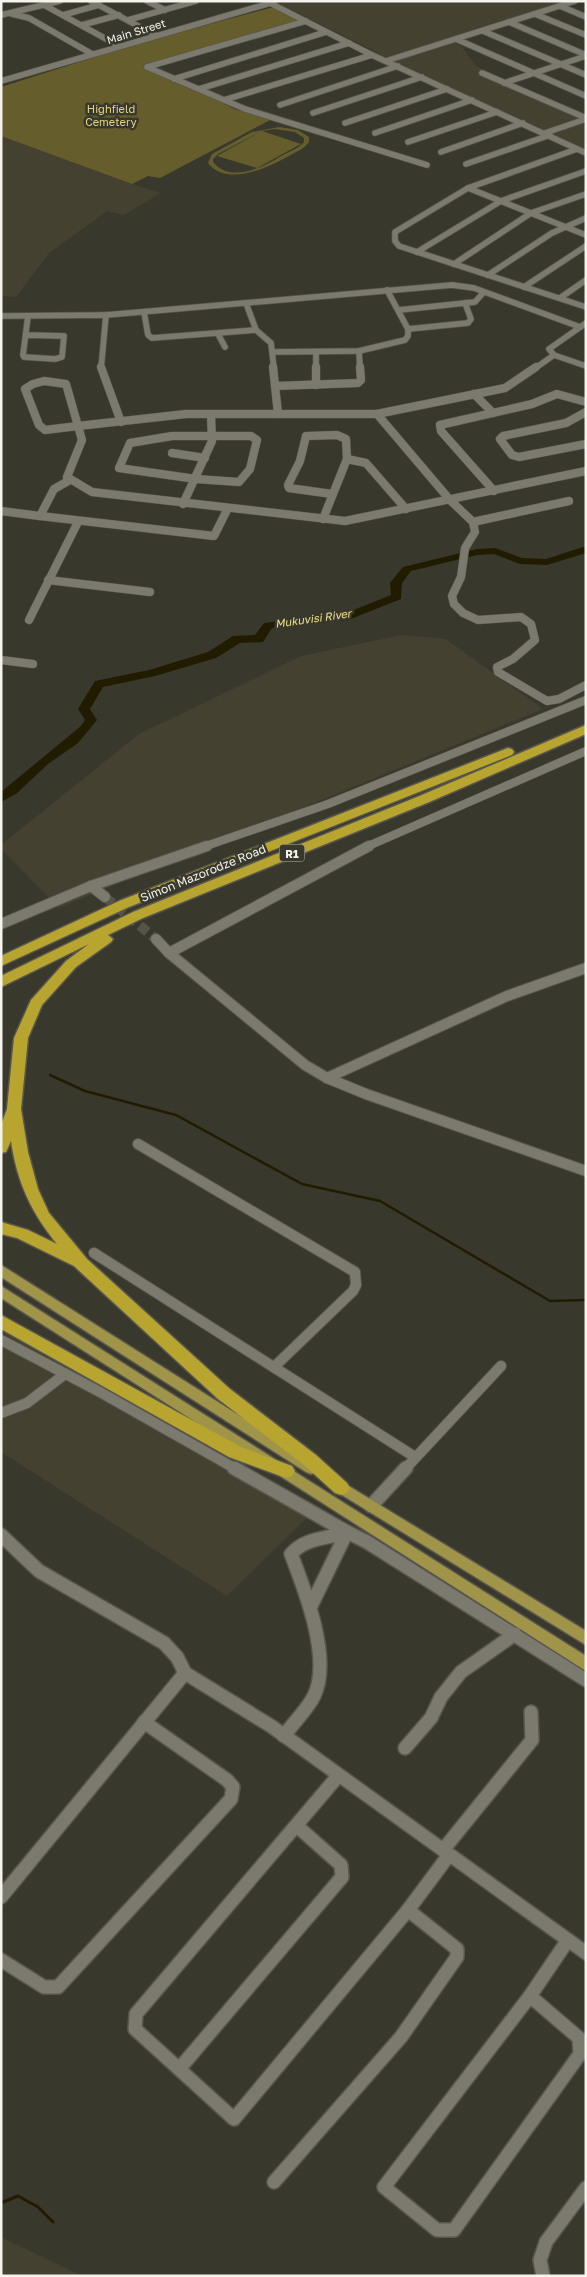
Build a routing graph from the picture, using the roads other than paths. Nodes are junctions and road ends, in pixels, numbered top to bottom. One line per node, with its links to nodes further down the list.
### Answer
1 (60, 1): 7 (street)
2 (92, 1): 8 (street)
3 (147, 1): 10 (street)
4 (196, 1): 10 (street)
5 (575, 1): 9 (street)
6 (271, 2): 18 (street); 23 (street, Main Street)
7 (44, 5): 11 (street); 14 (street)
8 (99, 5): 14 (street); 15 (street)
9 (560, 6): 12 (street); 16 (street)
10 (165, 10): 17 (street)
11 (12, 14): 13 (street); 28 (street)
12 (535, 14): 19 (street); 24 (street)
13 (1, 15)
14 (63, 15): 20 (street)
15 (119, 15): 17 (street); 20 (street)
16 (586, 17)
17 (128, 20): 23 (street)
18 (306, 21): 22 (street); 38 (street)
19 (509, 22): 21 (street); 30 (street)
20 (82, 25): 27 (street)
21 (483, 31): 25 (street); 32 (street)
22 (326, 32): 26 (street); 38 (street)
23 (155, 35): 27 (street, Main Street)
24 (586, 35)
25 (456, 39): 31 (street); 35 (street)
26 (349, 43): 29 (street); 42 (street)
27 (120, 46): 28 (street, Main Street)
28 (92, 54): 39 (street, Main Street)
29 (372, 55): 31 (street); 44 (street)
30 (586, 55): 32 (street)
31 (386, 61): 33 (street)
32 (561, 64): 35 (street); 36 (street)
33 (398, 66): 37 (street); 46 (street)
34 (482, 73): 40 (street)
35 (533, 73): 40 (street); 43 (street)
36 (586, 75)
37 (422, 77): 41 (street); 48 (street)
38 (174, 79): 42 (street)
39 (1, 81)
40 (504, 82): 49 (street)
41 (447, 89): 45 (street); 50 (street)
42 (199, 90): 44 (street)
43 (586, 96)
44 (224, 100): 58 (street)
45 (472, 100): 47 (street); 52 (street)
46 (280, 105)
47 (497, 112): 51 (street); 54 (street)
48 (313, 113)
49 (586, 118): 53 (street)
50 (345, 123)
51 (523, 123): 53 (street); 56 (street)
52 (375, 133)
53 (547, 134): 55 (street); 59 (street)
54 (408, 142)
55 (577, 149): 57 (street); 61 (street)
56 (441, 152)
57 (586, 153)
58 (427, 164)
59 (466, 164)
60 (586, 171): 63 (street)
61 (468, 188): 63 (street); 69 (street)
62 (586, 194): 64 (street)
63 (501, 201): 64 (street); 69 (street)
64 (531, 213): 66 (street); 70 (street)
65 (586, 218): 66 (street)
66 (564, 226): 67 (street); 71 (street)
67 (586, 235)
68 (586, 246): 73 (street)
69 (417, 252): 70 (street)
70 (454, 264): 71 (street)
71 (488, 275): 73 (street)
72 (586, 280): 76 (street)
73 (524, 287): 76 (street)
74 (388, 290): 75 (street); 77 (street); 80 (street)
75 (483, 293): 78 (street); 85 (street)
76 (560, 298): 79 (street)
77 (246, 302): 81 (street); 87 (street)
78 (465, 303): 80 (street); 86 (street)
79 (586, 307)
80 (398, 310): 86 (street)
81 (144, 312): 82 (street); 88 (street)
82 (106, 315): 84 (street); 105 (street)
83 (1, 316): 84 (street)
84 (28, 316): 89 (street)
85 (583, 325): 94 (street)
86 (408, 329): 91 (street)
87 (256, 330): 88 (street); 92 (street)
88 (218, 334): 90 (street)
89 (26, 335): 89 (street)
90 (225, 347)
91 (359, 351): 93 (street); 96 (street)
92 (274, 352): 93 (street); 97 (street)
93 (316, 352): 96 (street)
94 (554, 355): 95 (street); 98 (street)
95 (586, 366)
96 (316, 385): 97 (street)
97 (275, 386): 102 (street)
98 (474, 394): 101 (street); 103 (street)
99 (586, 402): 101 (street)
100 (586, 412): 108 (street)
101 (493, 413): 115 (street)
102 (278, 414): 103 (street); 104 (street)
103 (377, 414): 117 (street)
104 (211, 415): 105 (street); 107 (street)
105 (121, 422): 106 (street)
106 (79, 427): 106 (street); 114 (street)
107 (212, 437): 110 (street); 113 (street); 113 (street)
108 (586, 444)
109 (172, 453): 110 (street)
110 (205, 458): 113 (street)
111 (347, 458): 116 (street); 116 (street); 121 (street)
112 (586, 471): 115 (street)
113 (196, 479): 119 (street)
114 (70, 480): 119 (street); 123 (street)
115 (494, 490): 117 (street)
116 (332, 494): 124 (street)
117 (450, 500): 121 (street); 126 (street)
118 (569, 501): 126 (street)
119 (183, 504): 120 (street)
120 (228, 508): 124 (street); 125 (street)
121 (406, 509): 124 (street)
122 (1, 511): 123 (street)
123 (40, 516): 125 (street)
124 (323, 519)
125 (78, 522): 127 (street)
126 (473, 522): 132 (street)
127 (48, 580): 128 (street); 129 (street)
128 (150, 592)
129 (29, 620)
130 (1, 660): 131 (street)
131 (34, 664)
132 (586, 685)
133 (586, 700): 137 (street)
134 (586, 721): 143 (highway, Simon Mazorodze Road / R1)
135 (586, 729): 139 (highway, Simon Mazorodze Road / R1)
136 (586, 751): 142 (street)
137 (90, 886): 138 (street); 140 (street)
138 (105, 898)
139 (138, 915): 145 (highway, Simon Mazorodze Road / R1); 147 (highway)
140 (1, 924)
141 (156, 939): 142 (street)
142 (169, 953): 146 (street)
143 (1, 962)
144 (586, 968): 146 (street)
145 (1, 982)
146 (327, 1078): 150 (street)
147 (14, 1109): 149 (highway); 152 (highway)
148 (138, 1144): 158 (street)
149 (1, 1148)
150 (586, 1171)
151 (1, 1228): 152 (highway)
152 (87, 1258): 158 (street); 163 (highway)
153 (1, 1270): 163 (main road)
154 (1, 1291): 162 (main road)
155 (1, 1321): 162 (highway)
156 (1, 1340): 159 (street)
157 (501, 1366): 161 (street)
158 (274, 1367): 161 (street)
159 (65, 1374): 160 (street); 165 (street)
160 (1, 1413)
161 (415, 1457): 164 (street)
162 (286, 1471): 170 (main road)
163 (341, 1488): 164 (main road)
164 (370, 1506): 169 (main road)
165 (347, 1532): 167 (street); 167 (street); 168 (street)
166 (1, 1534): 171 (street)
167 (310, 1606): 175 (street)
168 (515, 1634): 172 (street); 176 (street)
169 (586, 1639)
170 (586, 1664)
171 (186, 1673): 174 (street); 175 (street)
172 (586, 1680)
173 (531, 1712): 179 (street)
174 (144, 1722): 180 (street); 184 (street)
175 (284, 1736): 177 (street)
176 (405, 1748)
177 (338, 1776): 178 (street); 179 (street)
178 (298, 1826): 186 (street); 186 (street)
179 (446, 1853): 181 (street); 182 (street)
180 (1, 1897)
181 (408, 1910): 186 (street); 187 (street)
182 (568, 1940): 183 (street); 185 (street)
183 (586, 1953)
184 (1, 1960)
185 (530, 1996): 185 (street)
186 (180, 2068)
187 (274, 2182)
188 (586, 2188): 189 (street)
189 (544, 2276)

